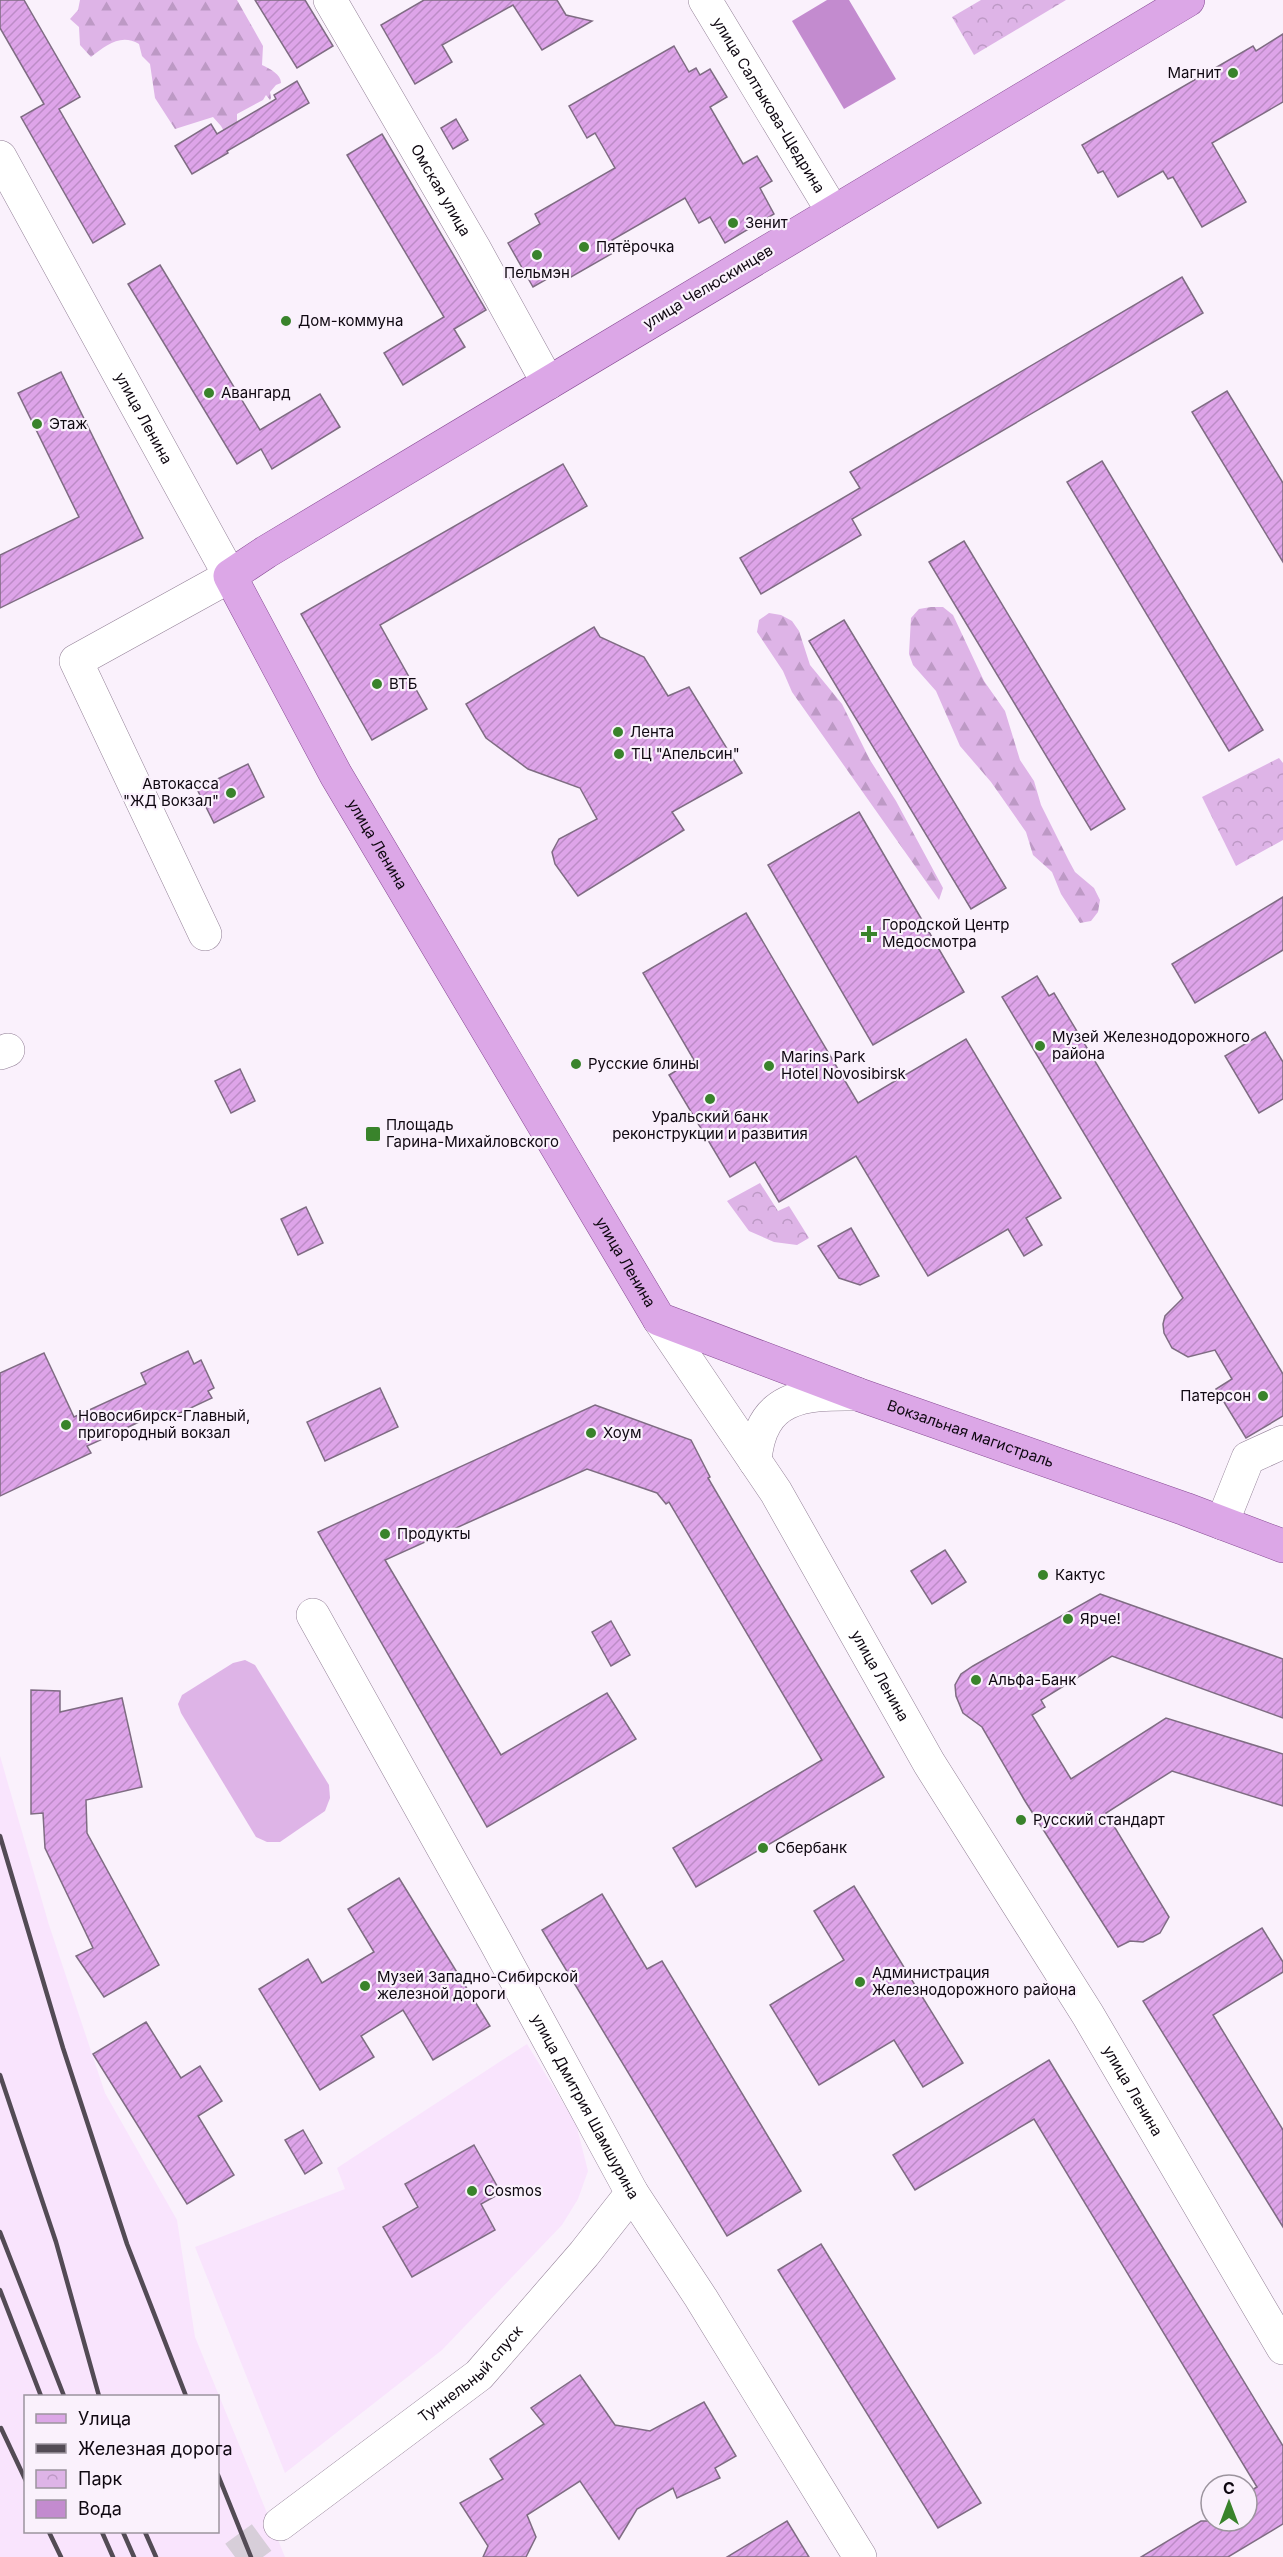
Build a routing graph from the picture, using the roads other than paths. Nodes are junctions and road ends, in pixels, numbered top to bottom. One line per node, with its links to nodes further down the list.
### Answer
1 (330, 0): 6 (street, Омская улица)
2 (705, 0): 5 (street, улица Салтыкова-Щедрина)
3 (1188, 0): 5 (main road, улица Челюскинцев)
4 (0, 157): 7 (street, улица Ленина)
5 (832, 212): 6 (main road, улица Челюскинцев)
6 (548, 383): 7 (main road, улица Челюскинцев)
7 (230, 576): 8 (street); 9 (main road, улица Ленина)
8 (205, 934)
9 (659, 1319): 10 (main road, Вокзальная магистраль); 12 (street, улица Ленина)
10 (857, 1394): 12 (street); 13 (main road, Вокзальная магистраль)
11 (1283, 1442): 13 (street)
12 (755, 1461): 17 (street, улица Ленина)
13 (1222, 1523): 14 (main road, Вокзальная магистраль)
14 (1283, 1546)
15 (313, 1615): 16 (street, улица Дмитрия Шамшурина)
16 (632, 2193): 18 (street, Туннельный спуск); 19 (street, улица Дмитрия Шамшурина)
17 (1283, 2348)
18 (280, 2524)
19 (860, 2557)

